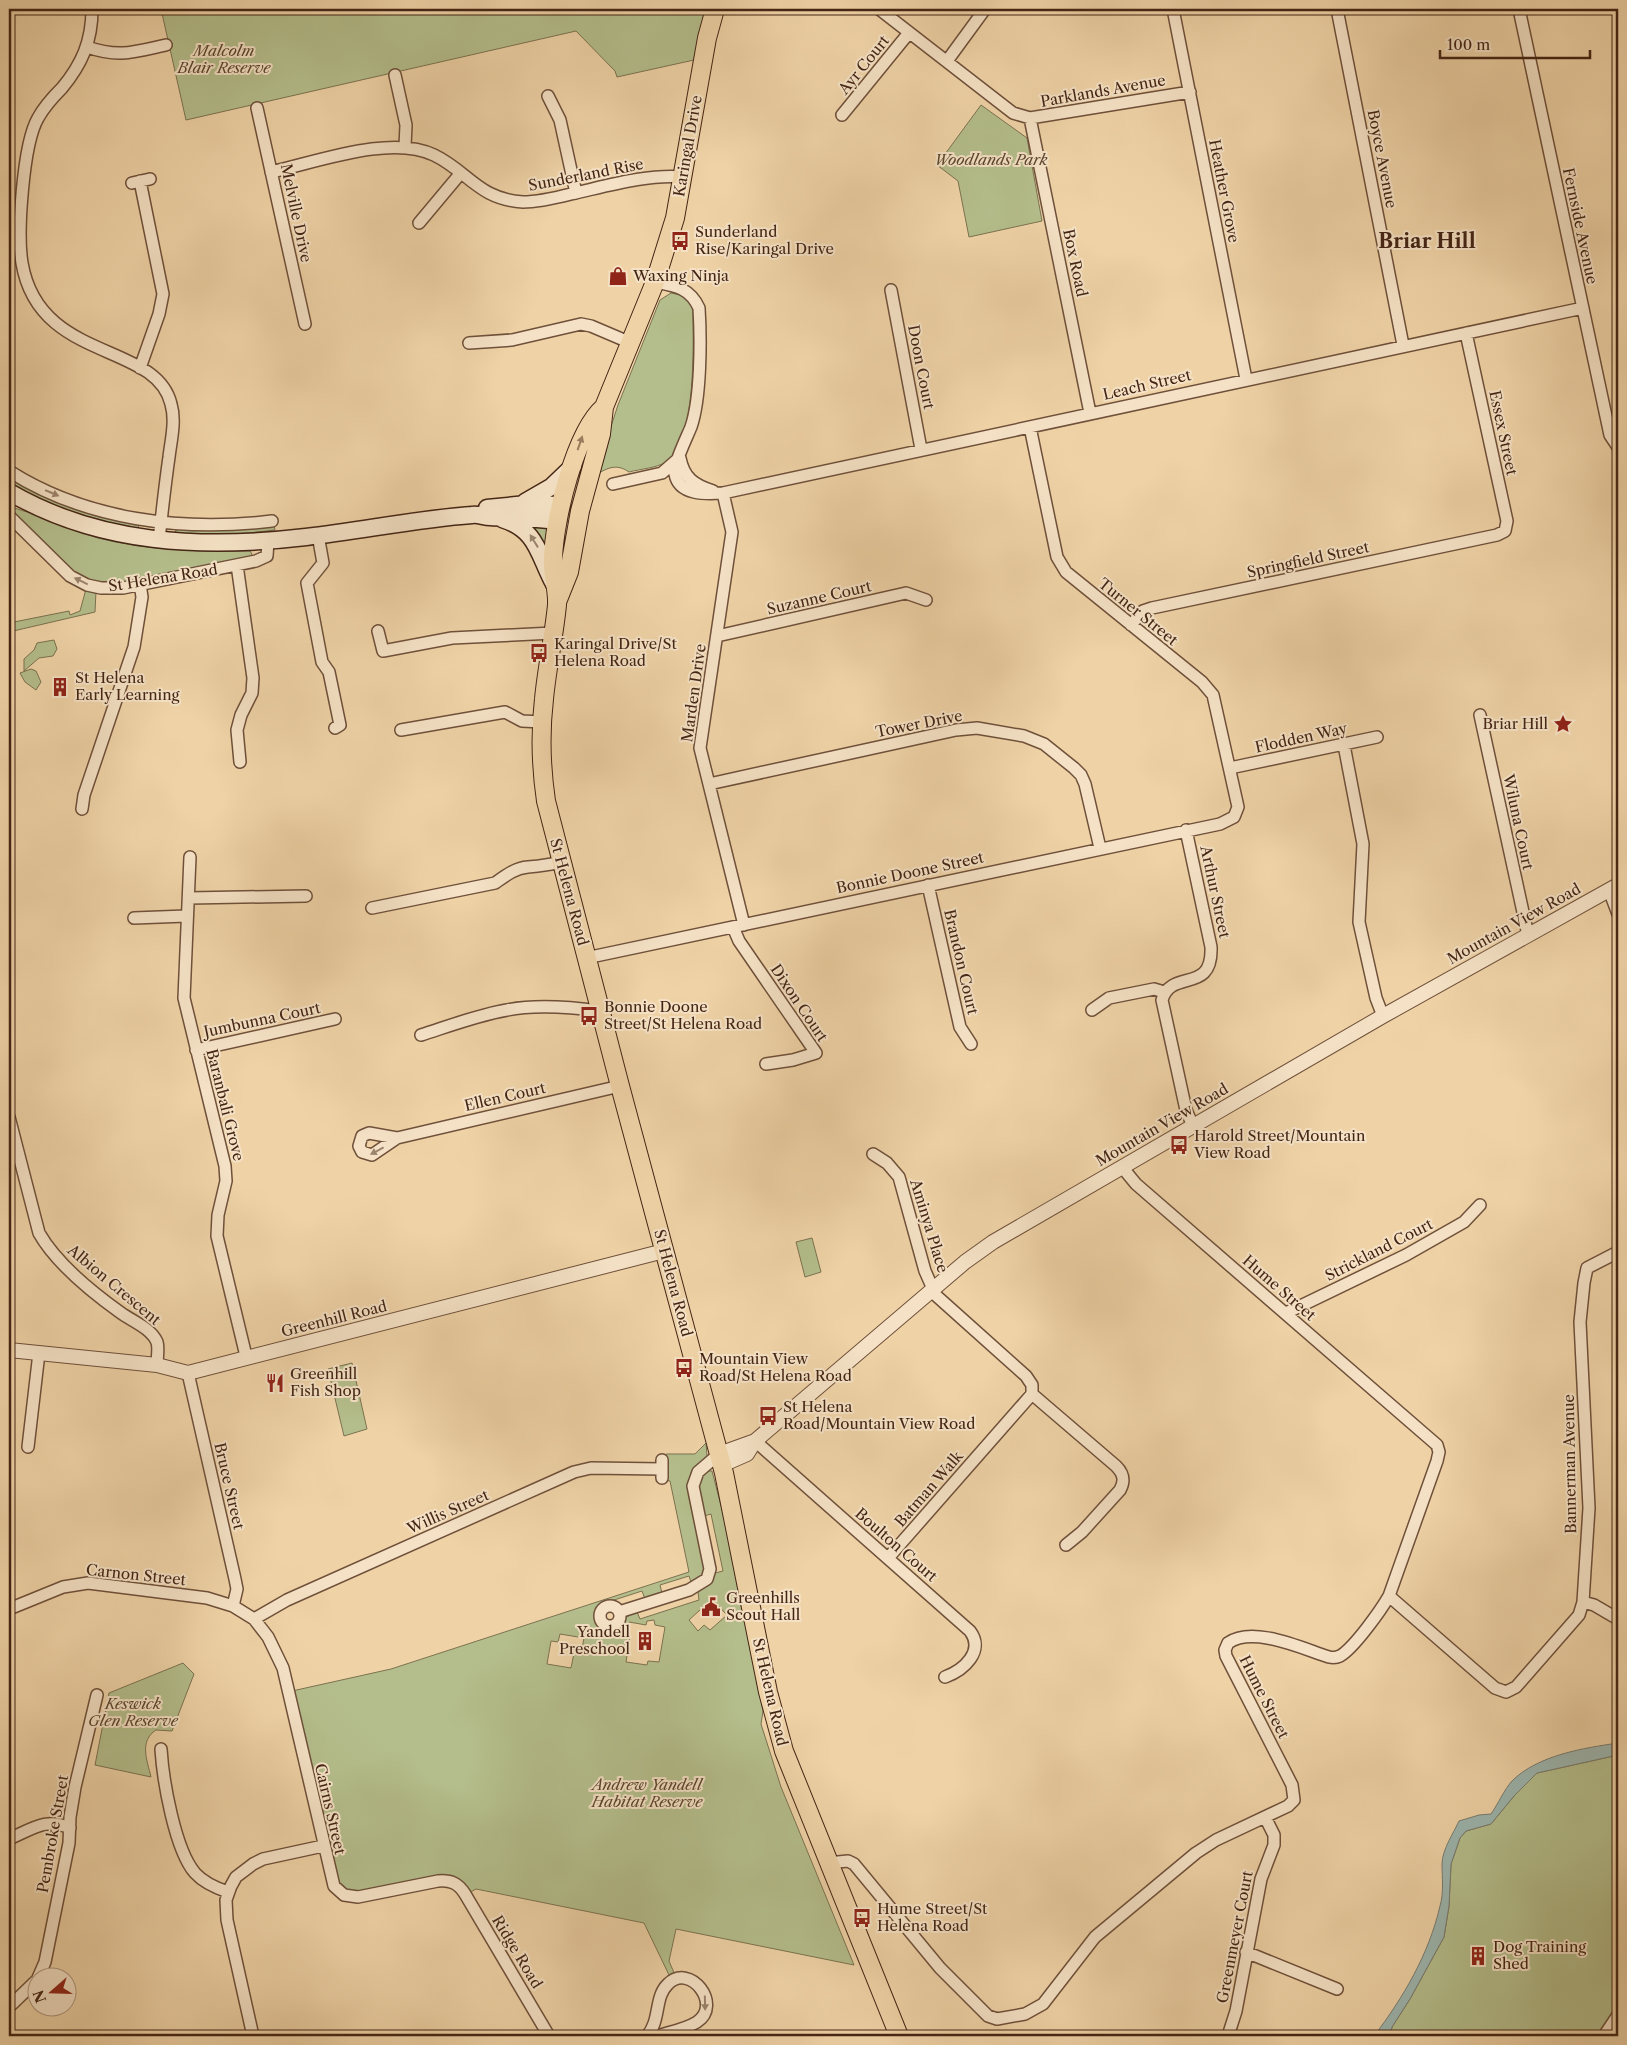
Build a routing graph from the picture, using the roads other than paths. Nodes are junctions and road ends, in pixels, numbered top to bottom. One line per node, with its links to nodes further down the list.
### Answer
1 (92, 9): 10 (street)
2 (715, 9): 21 (main road, Karingal Drive)
3 (878, 9): 8 (street, Parklands Avenue)
4 (985, 9): 11 (street)
5 (1174, 9): 13 (street, Heather Grove)
6 (1337, 9): 32 (street, Boyce Avenue)
7 (1519, 9): 27 (street, Fernside Avenue)
8 (908, 34): 11 (street, Parklands Avenue); 16 (street, Ayr Court)
9 (166, 45): 10 (street)
10 (87, 47): 33 (street)
11 (947, 61): 17 (street, Parklands Avenue)
12 (395, 75): 18 (street)
13 (1190, 92): 17 (street, Parklands Avenue); 34 (street, Heather Grove)
14 (548, 96): 23 (street)
15 (257, 108): 19 (street, Melville Drive)
16 (842, 116)
17 (1030, 118): 36 (street, Box Road)
18 (405, 146): 19 (street, Sunderland Rise); 20 (street, Sunderland Rise)
19 (271, 172): 28 (street, Melville Drive)
20 (460, 174): 23 (street, Sunderland Rise); 24 (street)
21 (683, 177): 23 (street, Sunderland Rise); 25 (main road, Karingal Drive)
22 (141, 181): 33 (street)
23 (576, 193)
24 (419, 223)
25 (655, 282): 31 (main road, Karingal Drive); 40 (street)
26 (891, 290): 39 (street, Doon Court)
27 (1583, 308): 29 (street, Leach Street); 38 (street, Fernside Avenue)
28 (304, 324)
29 (1466, 334): 32 (street, Leach Street); 55 (street, Essex Street)
30 (469, 343): 31 (street)
31 (631, 343): 35 (main road, Karingal Drive)
32 (1403, 345): 34 (street, Leach Street)
33 (140, 368): 53 (street)
34 (1246, 379): 36 (street, Leach Street)
35 (604, 407): 41 (main road, Karingal Drive, one-way to 35); 51 (main road, Karingal Drive)
36 (1090, 413): 37 (street, Leach Street)
37 (1030, 427): 39 (street, Leach Street); 63 (street, Turner Street)
38 (1618, 447)
39 (921, 449): 45 (street, Leach Street)
40 (680, 458): 43 (street); 45 (street)
41 (573, 466): 46 (main road); 48 (main road, Karingal Drive)
42 (9, 471): 53 (street, one-way to 53)
43 (613, 484)
44 (9, 492): 56 (main road, St Helena Road)
45 (721, 493): 66 (street, Marden Drive)
46 (523, 504): 47 (main road, St Helena Road); 48 (main road, St Helena Road)
47 (474, 514): 50 (main road, St Helena Road); 54 (main road, St Helena Road)
48 (560, 514): 50 (main road, St Helena Road); 51 (main road, St Helena Road); 60 (main road, St Helena Road)
49 (9, 516): 59 (street, St Helena Road, one-way to 49)
50 (494, 517): 60 (main road, one-way to 50)
51 (579, 518): 62 (main road, St Helena Road)
52 (272, 521): 53 (street)
53 (160, 523): 56 (street)
54 (318, 535): 57 (main road, St Helena Road); 69 (street)
55 (1497, 535): 63 (street, Springfield Street)
56 (159, 540): 57 (main road, St Helena Road)
57 (268, 541): 58 (street, St Helena Road)
58 (238, 565): 59 (street, St Helena Road); 73 (street)
59 (140, 584): 76 (street)
60 (554, 584): 62 (main road, St Helena Road)
61 (926, 600): 66 (street, Suzanne Court)
62 (557, 602): 65 (main road, St Helena Road)
63 (1131, 625): 74 (street, Turner Street)
64 (378, 631): 65 (street)
65 (553, 633): 68 (main road, St Helena Road)
66 (717, 636): 75 (street, Marden Drive)
67 (1480, 715): 91 (street, Wiluna Court)
68 (542, 722): 70 (street); 81 (main road, St Helena Road)
69 (335, 728)
70 (401, 730)
71 (1377, 737): 72 (street, Flodden Way)
72 (1344, 745): 74 (street, Flodden Way); 96 (street)
73 (240, 762)
74 (1230, 768): 77 (street, Turner Street)
75 (709, 784): 79 (street, Tower Drive); 90 (street, Marden Drive)
76 (82, 809)
77 (1237, 813): 78 (street, Bonnie Doone Street)
78 (1186, 830): 79 (street, Bonnie Doone Street); 93 (street, Arthur Street)
79 (1100, 848): 82 (street, Bonnie Doone Street)
80 (190, 857): 85 (street, Baranbali Grove)
81 (560, 862): 86 (street); 92 (main road, St Helena Road)
82 (928, 885): 90 (street, Bonnie Doone Street); 99 (street, Brandon Court)
83 (1614, 888): 87 (street); 91 (street, Mountain View Road)
84 (306, 896): 85 (street)
85 (189, 898): 88 (street, Baranbali Grove)
86 (372, 908)
87 (1618, 914)
88 (186, 916): 89 (street); 100 (street, Baranbali Grove)
89 (134, 918)
90 (738, 926): 92 (street, Bonnie Doone Street); 101 (street, Dixon Court)
91 (1528, 935): 96 (street, Mountain View Road)
92 (586, 958): 95 (main road, St Helena Road)
93 (1164, 992): 94 (street); 104 (street)
94 (1092, 1010)
95 (600, 1011): 98 (street); 102 (main road, St Helena Road)
96 (1383, 1016): 104 (street, Mountain View Road)
97 (335, 1019): 100 (street, Jumbunna Court)
98 (421, 1035)
99 (971, 1044)
100 (196, 1050): 115 (street, Baranbali Grove)
101 (766, 1064)
102 (620, 1086): 105 (street, Ellen Court); 109 (main road, St Helena Road)
103 (9, 1117): 116 (street, Albion Crescent)
104 (1193, 1126): 107 (street, Mountain View Road)
105 (397, 1138)
106 (873, 1154): 111 (street, Aminya Place)
107 (1122, 1167): 111 (street, Mountain View Road); 112 (street, Hume Street)
108 (1480, 1205): 112 (street, Strickland Court)
109 (664, 1251): 115 (street, Greenhill Road); 121 (main road, St Helena Road)
110 (1618, 1252): 126 (street, Bannerman Avenue)
111 (932, 1290): 118 (street); 119 (street, Mountain View Road)
112 (1286, 1314): 125 (street, Hume Street)
113 (9, 1350): 114 (street)
114 (39, 1353): 116 (street); 120 (street)
115 (246, 1356): 117 (street, Greenhill Road)
116 (157, 1364): 117 (street)
117 (188, 1373): 127 (street, Bruce Street)
118 (1032, 1394): 123 (street); 124 (street, Batman Walk)
119 (755, 1441): 121 (street, Mountain View Road); 124 (street, Boulton Court)
120 (28, 1447)
121 (716, 1461): 129 (street); 139 (main road, St Helena Road)
122 (662, 1469): 130 (street, Willis Street)
123 (1066, 1545)
124 (888, 1558): 132 (street, Boulton Court)
125 (1389, 1596): 126 (street, Bannerman Avenue); 135 (street, Hume Street)
126 (1583, 1602): 131 (street)
127 (233, 1606): 128 (street, Carnon Street); 130 (street)
128 (9, 1610)
129 (619, 1612)
130 (254, 1619): 138 (street, Cairns Street)
131 (1618, 1619)
132 (945, 1677)
133 (98, 1695): 136 (street, Pembroke Street)
134 (161, 1749): 141 (street)
135 (1265, 1817): 139 (street, Hume Street); 142 (street, Greenmeyer Court)
136 (70, 1828): 137 (street); 143 (street, Pembroke Street)
137 (9, 1839)
138 (323, 1846): 140 (street, Cairns Street); 141 (street)
139 (828, 1863): 152 (main road, St Helena Road)
140 (457, 1884): 149 (street, Ridge Road)
141 (228, 1892): 148 (street)
142 (1246, 1952): 145 (street); 153 (street, Greenmeyer Court)
143 (42, 1968)
144 (28, 1988): 146 (street, Pembroke Street)
145 (1337, 1989)
146 (9, 2007)
147 (1618, 2015): 154 (street)
148 (253, 2036)
149 (549, 2036)
150 (647, 2036): 151 (street, one-way to 151)
151 (657, 2036)
152 (899, 2036)
153 (1228, 2036)
154 (1604, 2036)

